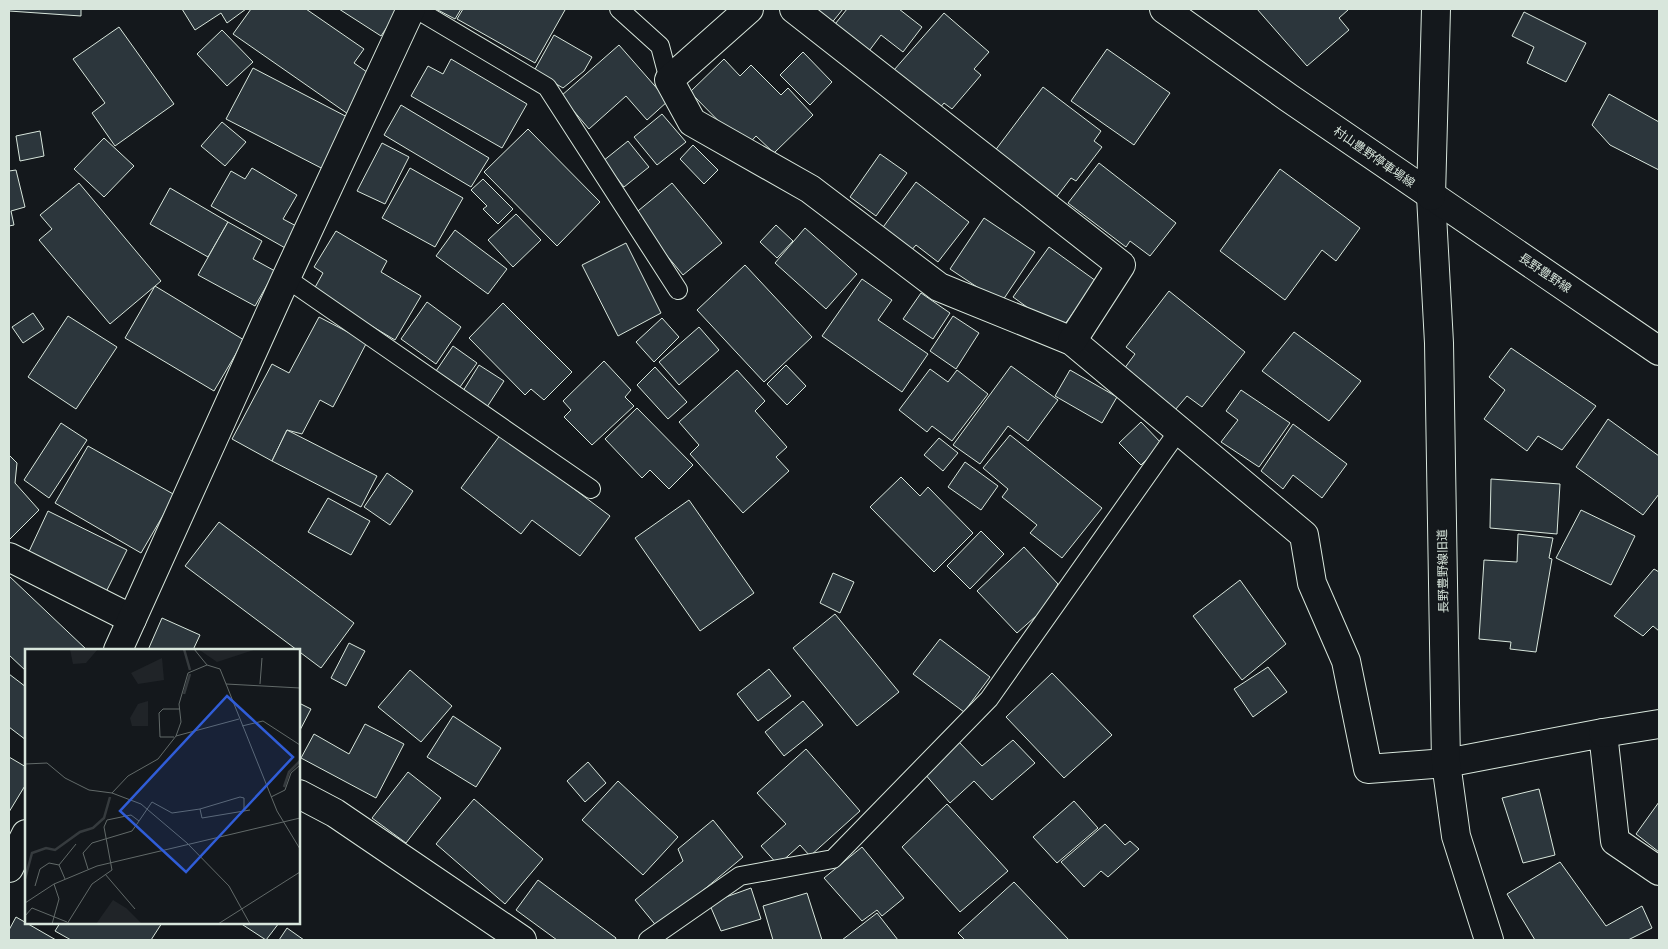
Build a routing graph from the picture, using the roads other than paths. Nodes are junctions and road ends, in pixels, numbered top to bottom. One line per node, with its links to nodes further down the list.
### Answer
1 (411, 9): 10 (street)
2 (416, 9): 11 (lane)
3 (619, 9): 8 (lane)
4 (749, 9): 8 (street)
5 (794, 9): 12 (street)
6 (1164, 9): 9 (street, 村山豊野停車場線)
7 (1436, 9): 9 (street, 村山豊野停車場線)
8 (669, 80): 12 (street)
9 (1431, 196): 13 (street, 長野豊野線); 21 (street, 長野豊野線旧道)
10 (286, 278): 15 (lane); 17 (street)
11 (678, 290)
12 (1072, 341): 14 (street)
13 (1659, 351)
14 (1179, 430): 21 (street); 27 (lane)
15 (591, 489)
16 (9, 557): 17 (street)
17 (132, 619): 18 (street)
18 (118, 649)
19 (1659, 724): 20 (street)
20 (1603, 733): 21 (street); 25 (street)
21 (1446, 763): 28 (street, 長野豊野線旧道)
22 (300, 795): 26 (street)
23 (25, 836): 24 (street)
24 (9, 868)
25 (1659, 871)
26 (522, 940)
27 (648, 940)
28 (1489, 940)

